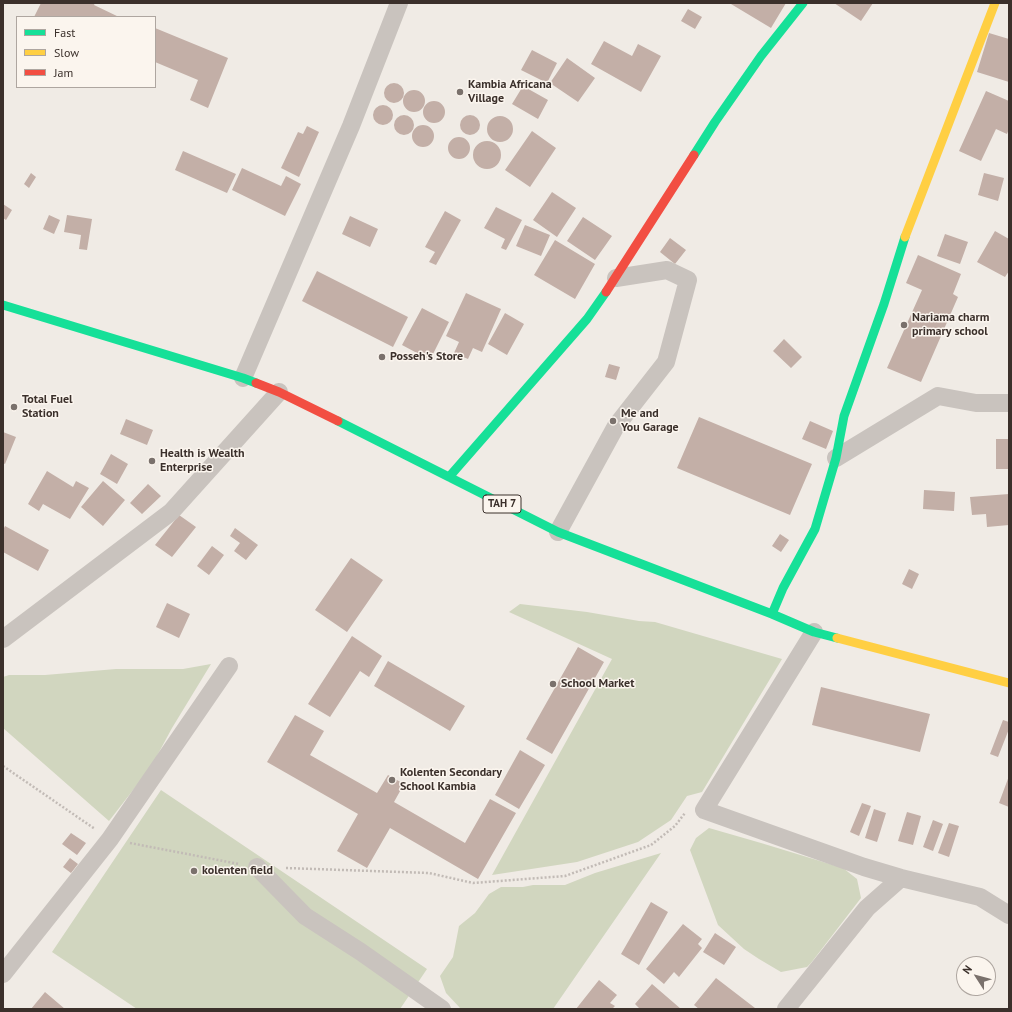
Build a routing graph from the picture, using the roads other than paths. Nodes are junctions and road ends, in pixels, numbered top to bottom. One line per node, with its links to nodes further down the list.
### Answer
1 (399, 3): 6 (street)
2 (804, 3): 4 (main road)
3 (995, 3): 9 (main road)
4 (616, 278): 10 (main road); 11 (street)
5 (3, 306): 6 (main road, TAH 7)
6 (243, 378): 7 (main road, TAH 7)
7 (279, 392): 10 (main road, TAH 7); 14 (street)
8 (1009, 403): 9 (street)
9 (836, 458): 12 (main road)
10 (449, 477): 11 (main road, TAH 7)
11 (558, 532): 12 (main road, TAH 7)
12 (772, 614): 13 (main road, TAH 7)
13 (814, 632): 16 (main road, TAH 7); 18 (street)
14 (3, 639)
15 (229, 666): 20 (street)
16 (1009, 683)
17 (257, 867): 21 (street)
18 (901, 878): 19 (street); 22 (street)
19 (1009, 915)
20 (3, 974)
21 (442, 1009)
22 (786, 1009)

